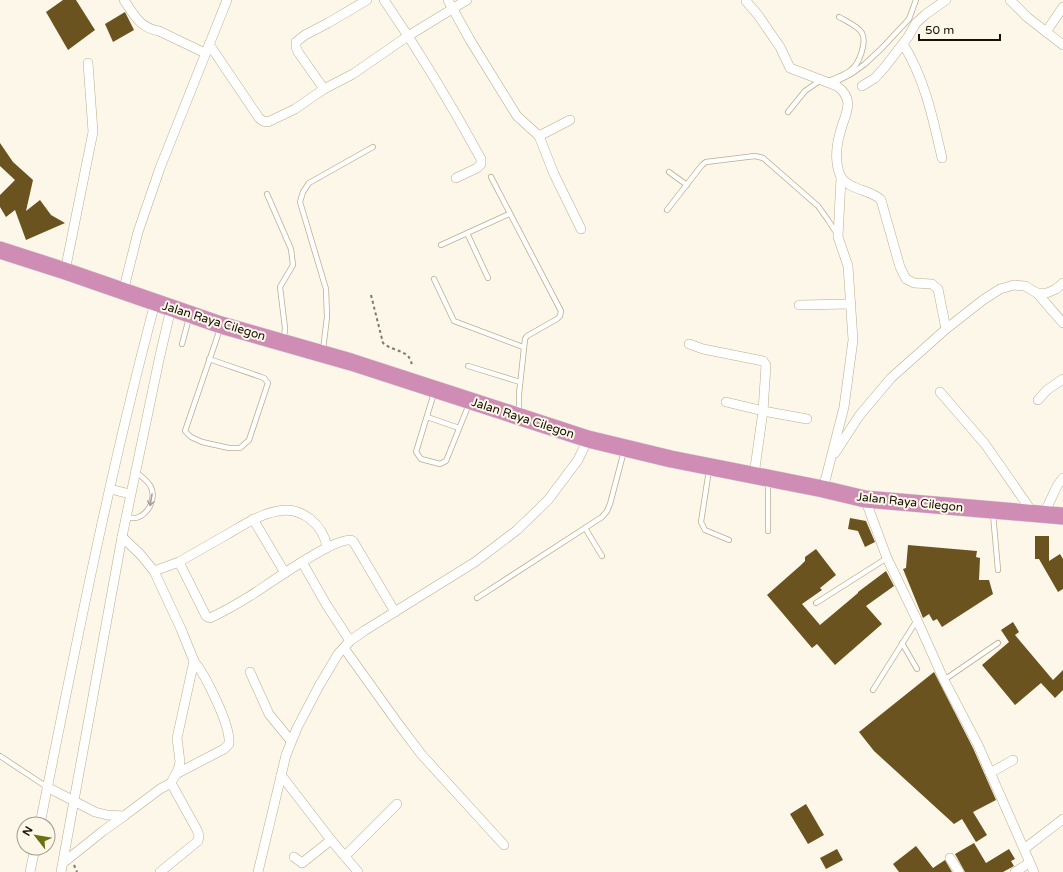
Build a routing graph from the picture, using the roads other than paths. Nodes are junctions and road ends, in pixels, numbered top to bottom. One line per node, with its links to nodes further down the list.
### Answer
1 (124, 0): 18 (street)
2 (227, 0): 18 (street)
3 (367, 0): 22 (street)
4 (384, 0): 15 (street)
5 (448, 0): 12 (street)
6 (468, 0): 12 (street)
7 (916, 0): 20 (lane)
8 (946, 0): 16 (street)
9 (1010, 0): 14 (street)
10 (746, 2): 20 (street)
11 (1063, 7): 14 (street)
12 (453, 9): 15 (street); 25 (street)
13 (839, 17): 20 (lane)
14 (1046, 32): 17 (street)
15 (408, 36): 22 (street); 30 (street)
16 (903, 44): 21 (street); 27 (street)
17 (1063, 44)
18 (207, 48): 22 (street); 45 (street)
19 (88, 63): 41 (street)
20 (826, 82): 23 (lane); 31 (street)
21 (862, 86)
22 (324, 89)
23 (788, 112)
24 (570, 120): 25 (street)
25 (539, 136): 36 (street)
26 (373, 147): 58 (lane)
27 (942, 158)
28 (669, 172): 32 (lane)
29 (491, 177): 35 (lane)
30 (456, 178)
31 (842, 178): 38 (street); 53 (street)
32 (687, 185): 34 (lane); 38 (lane)
33 (267, 194): 54 (lane)
34 (667, 210)
35 (509, 214): 37 (lane); 57 (lane)
36 (581, 229)
37 (467, 233): 39 (lane); 42 (lane)
38 (838, 237): 47 (street)
39 (441, 245)
40 (0, 250): 41 (highway, Jalan Raya Cilegon)
41 (65, 271): 45 (highway, Jalan Raya Cilegon)
42 (488, 278)
43 (434, 279): 57 (lane)
44 (1063, 283): 46 (street)
45 (123, 292): 49 (highway, Jalan Raya Cilegon)
46 (1037, 293): 51 (street); 53 (street)
47 (851, 304): 48 (street); 75 (street)
48 (799, 305)
49 (163, 306): 50 (highway, Jalan Raya Cilegon); 77 (street); 80 (street)
50 (190, 315): 52 (highway, Jalan Raya Cilegon); 55 (lane)
51 (1063, 323)
52 (221, 326): 54 (highway, Jalan Raya Cilegon); 59 (lane)
53 (946, 329): 75 (street)
54 (284, 343): 58 (highway, Jalan Raya Cilegon)
55 (182, 344)
56 (689, 344): 68 (street)
57 (523, 348): 62 (lane)
58 (323, 354): 63 (highway, Jalan Raya Cilegon)
59 (209, 359): 59 (lane)
60 (468, 366): 62 (lane)
61 (1063, 379): 65 (street)
62 (520, 382): 70 (lane)
63 (435, 390): 66 (highway, Jalan Raya Cilegon); 69 (lane)
64 (940, 392): 85 (street)
65 (1038, 400)
66 (470, 401): 70 (highway, Jalan Raya Cilegon); 72 (lane)
67 (726, 402): 68 (street)
68 (762, 411): 71 (street); 78 (street)
69 (427, 417): 72 (lane); 72 (lane)
70 (519, 417): 73 (highway, Jalan Raya Cilegon)
71 (807, 419)
72 (459, 428)
73 (588, 439): 74 (highway, Jalan Raya Cilegon); 103 (street)
74 (625, 448): 76 (highway, Jalan Raya Cilegon); 89 (lane)
75 (830, 462): 81 (street)
76 (710, 466): 78 (highway, Jalan Raya Cilegon); 92 (lane)
77 (136, 472): 82 (street); 87 (lane, one-way to 87)
78 (761, 477): 81 (highway, Jalan Raya Cilegon); 90 (lane)
79 (1063, 478): 85 (street)
80 (110, 488): 82 (street); 120 (street)
81 (823, 489): 83 (highway, Jalan Raya Cilegon)
82 (130, 494): 87 (street)
83 (866, 499): 84 (highway, Jalan Raya Cilegon); 95 (street)
84 (993, 510): 85 (highway, Jalan Raya Cilegon); 98 (lane)
85 (1039, 514): 86 (highway, Jalan Raya Cilegon)
86 (1063, 516)
87 (127, 518): 91 (street)
88 (253, 519): 93 (street); 96 (street); 100 (street)
89 (585, 528): 94 (lane); 101 (lane)
90 (768, 531)
91 (122, 538): 99 (street); 121 (street)
92 (729, 540)
93 (327, 547): 97 (street); 103 (street)
94 (602, 556)
95 (887, 558): 102 (lane); 104 (street)
96 (179, 562): 99 (street); 100 (street)
97 (302, 562): 100 (street); 107 (street)
98 (998, 570)
99 (154, 571): 108 (street)
100 (285, 574)
101 (477, 598)
102 (816, 602)
103 (395, 612): 107 (street)
104 (917, 620): 105 (lane); 111 (street)
105 (902, 643): 109 (lane); 112 (lane)
106 (998, 643): 111 (lane)
107 (347, 645): 113 (street); 127 (street)
108 (194, 661): 117 (street); 117 (street)
109 (916, 669)
110 (250, 672): 113 (street)
111 (944, 680): 116 (street)
112 (873, 690)
113 (291, 741): 118 (street)
114 (0, 756): 120 (lane)
115 (1013, 760): 116 (street)
116 (990, 773): 128 (street)
117 (176, 774): 119 (street)
118 (281, 775): 126 (street); 137 (street)
119 (171, 783): 124 (street); 136 (street)
120 (47, 787): 121 (street); 123 (street)
121 (74, 800): 124 (street); 134 (street)
122 (397, 804): 130 (street)
123 (42, 816)
124 (124, 816): 134 (street)
125 (1063, 819): 128 (street)
126 (331, 840): 130 (street); 131 (street)
127 (504, 845)
128 (1024, 849): 133 (street)
129 (33, 856): 135 (street)
130 (345, 856): 138 (street)
131 (294, 857)
132 (950, 858): 139 (street)
133 (1029, 862): 140 (street); 141 (street)
134 (62, 868)
135 (30, 872)
136 (160, 872)
137 (258, 872)
138 (358, 872)
139 (959, 872)
140 (1015, 872)
141 (1034, 872)

